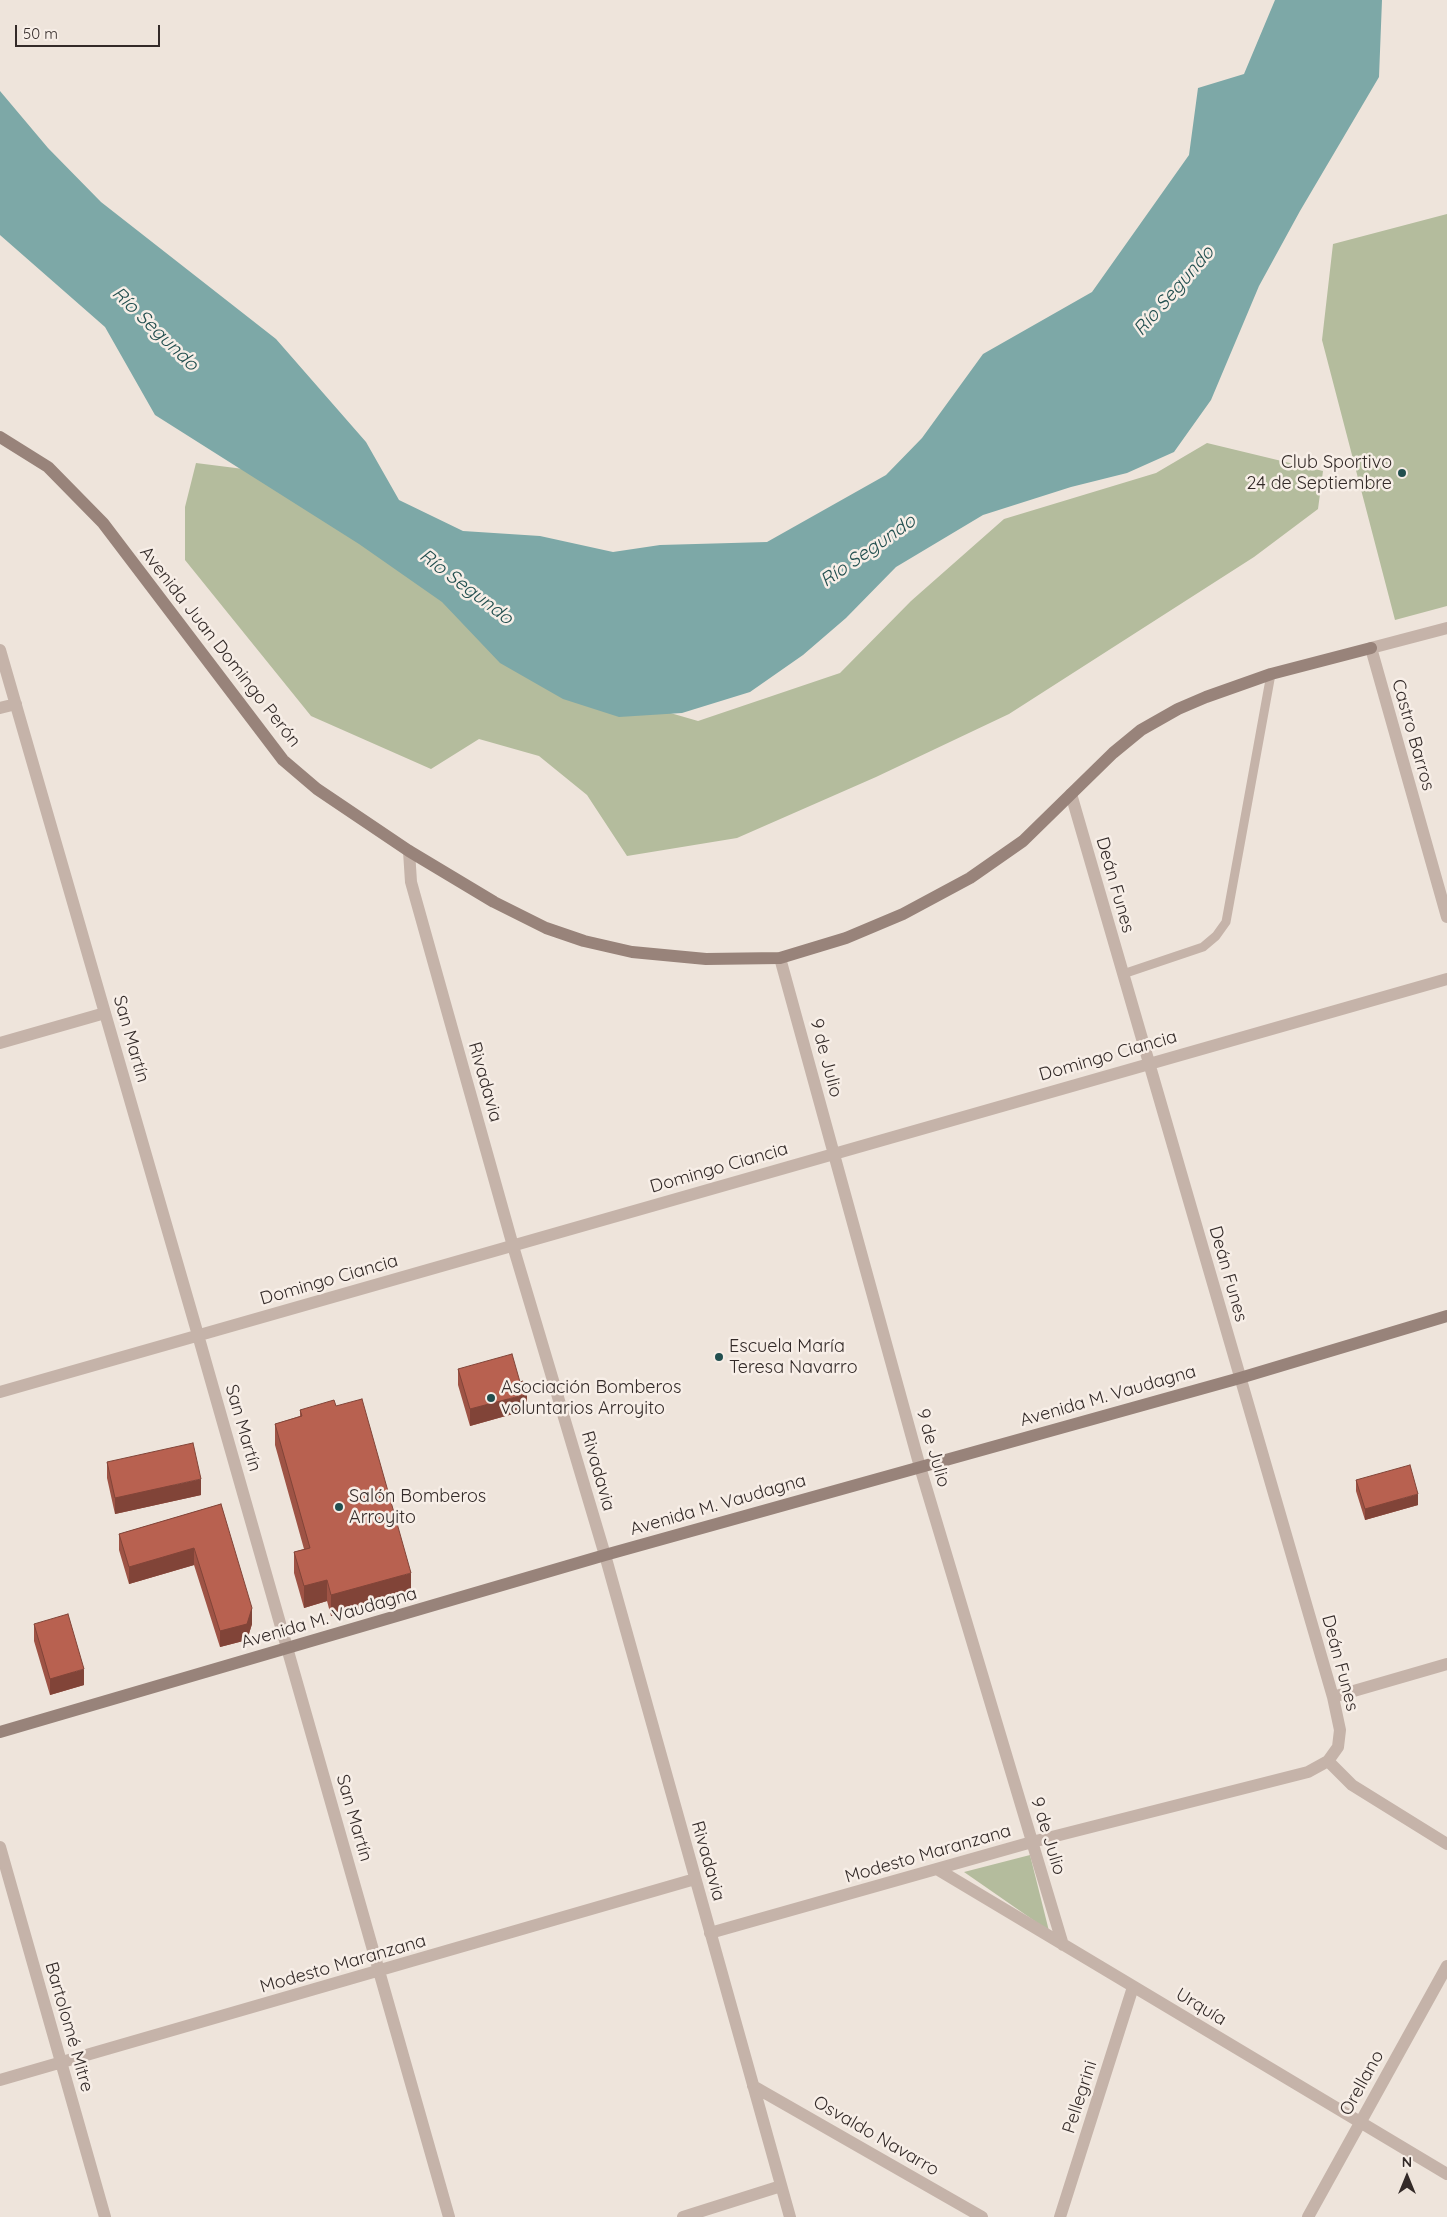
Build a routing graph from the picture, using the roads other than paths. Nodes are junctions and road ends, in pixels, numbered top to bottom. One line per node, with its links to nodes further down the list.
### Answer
1 (0, 437): 3 (main road)
2 (0, 446): 3 (main road)
3 (48, 467): 11 (main road, Avenida Juan Domingo Perón)
4 (1447, 628): 5 (street)
5 (1370, 648): 7 (main road, Avenida Juan Domingo Perón); 12 (street, Castro Barros)
6 (0, 650): 8 (street, San Martín)
7 (1271, 674): 10 (main road, Avenida Juan Domingo Perón); 14 (lane)
8 (16, 704): 9 (street); 16 (street, San Martín)
9 (0, 708)
10 (1071, 794): 13 (main road, Avenida Juan Domingo Perón); 14 (street, Deán Funes)
11 (409, 850): 13 (main road, Avenida Juan Domingo Perón); 20 (street, Rivadavia)
12 (1447, 917)
13 (780, 958): 19 (street, 9 de Julio)
14 (1123, 974): 18 (street, Deán Funes)
15 (1447, 979): 18 (street, Domingo Ciancia)
16 (105, 1013): 17 (street); 22 (street, San Martín)
17 (0, 1043)
18 (1148, 1062): 19 (street, Domingo Ciancia); 23 (street, Deán Funes)
19 (834, 1154): 20 (street, Domingo Ciancia); 25 (street, 9 de Julio)
20 (513, 1246): 22 (street, Domingo Ciancia); 26 (street, Rivadavia)
21 (1447, 1316): 23 (main road, Avenida M. Vaudagna)
22 (198, 1335): 24 (street, Domingo Ciancia); 27 (street, San Martín)
23 (1240, 1378): 25 (main road, Avenida M. Vaudagna); 29 (street, Deán Funes)
24 (0, 1392)
25 (920, 1467): 26 (main road, Avenida M. Vaudagna); 32 (street, 9 de Julio)
26 (604, 1555): 27 (main road, Avenida M. Vaudagna); 36 (street, Rivadavia)
27 (288, 1649): 30 (main road, Avenida M. Vaudagna); 40 (street, San Martín)
28 (1447, 1664): 29 (street)
29 (1332, 1697): 31 (street, Deán Funes)
30 (0, 1732)
31 (1328, 1761): 32 (street, Modesto Maranzana); 33 (street)
32 (1032, 1842): 35 (street, Modesto Maranzana); 38 (street, 9 de Julio)
33 (1447, 1844)
34 (0, 1847): 42 (street, Bartolomé Mitre)
35 (937, 1869): 37 (street, Modesto Maranzana); 38 (street, Urquía)
36 (695, 1879): 37 (street, Rivadavia); 40 (street, Modesto Maranzana)
37 (710, 1933): 44 (street, Rivadavia)
38 (1062, 1945): 41 (street, Urquía)
39 (1447, 1966): 45 (street, Orellano)
40 (379, 1972): 42 (street, Modesto Maranzana); 49 (street, San Martín)
41 (1133, 1987): 45 (street, Urquía); 53 (street, Pellegrini)
42 (61, 2064): 43 (street, Modesto Maranzana); 48 (street, Bartolomé Mitre)
43 (0, 2080)
44 (753, 2086): 47 (street, Rivadavia); 52 (street, Osvaldo Navarro)
45 (1360, 2122): 46 (street, Urquía); 54 (street, Orellano)
46 (1447, 2174)
47 (781, 2186): 50 (street); 51 (street, Rivadavia)
48 (104, 2217)
49 (449, 2217)
50 (683, 2217)
51 (790, 2217)
52 (982, 2217)
53 (1060, 2217)
54 (1308, 2217)

